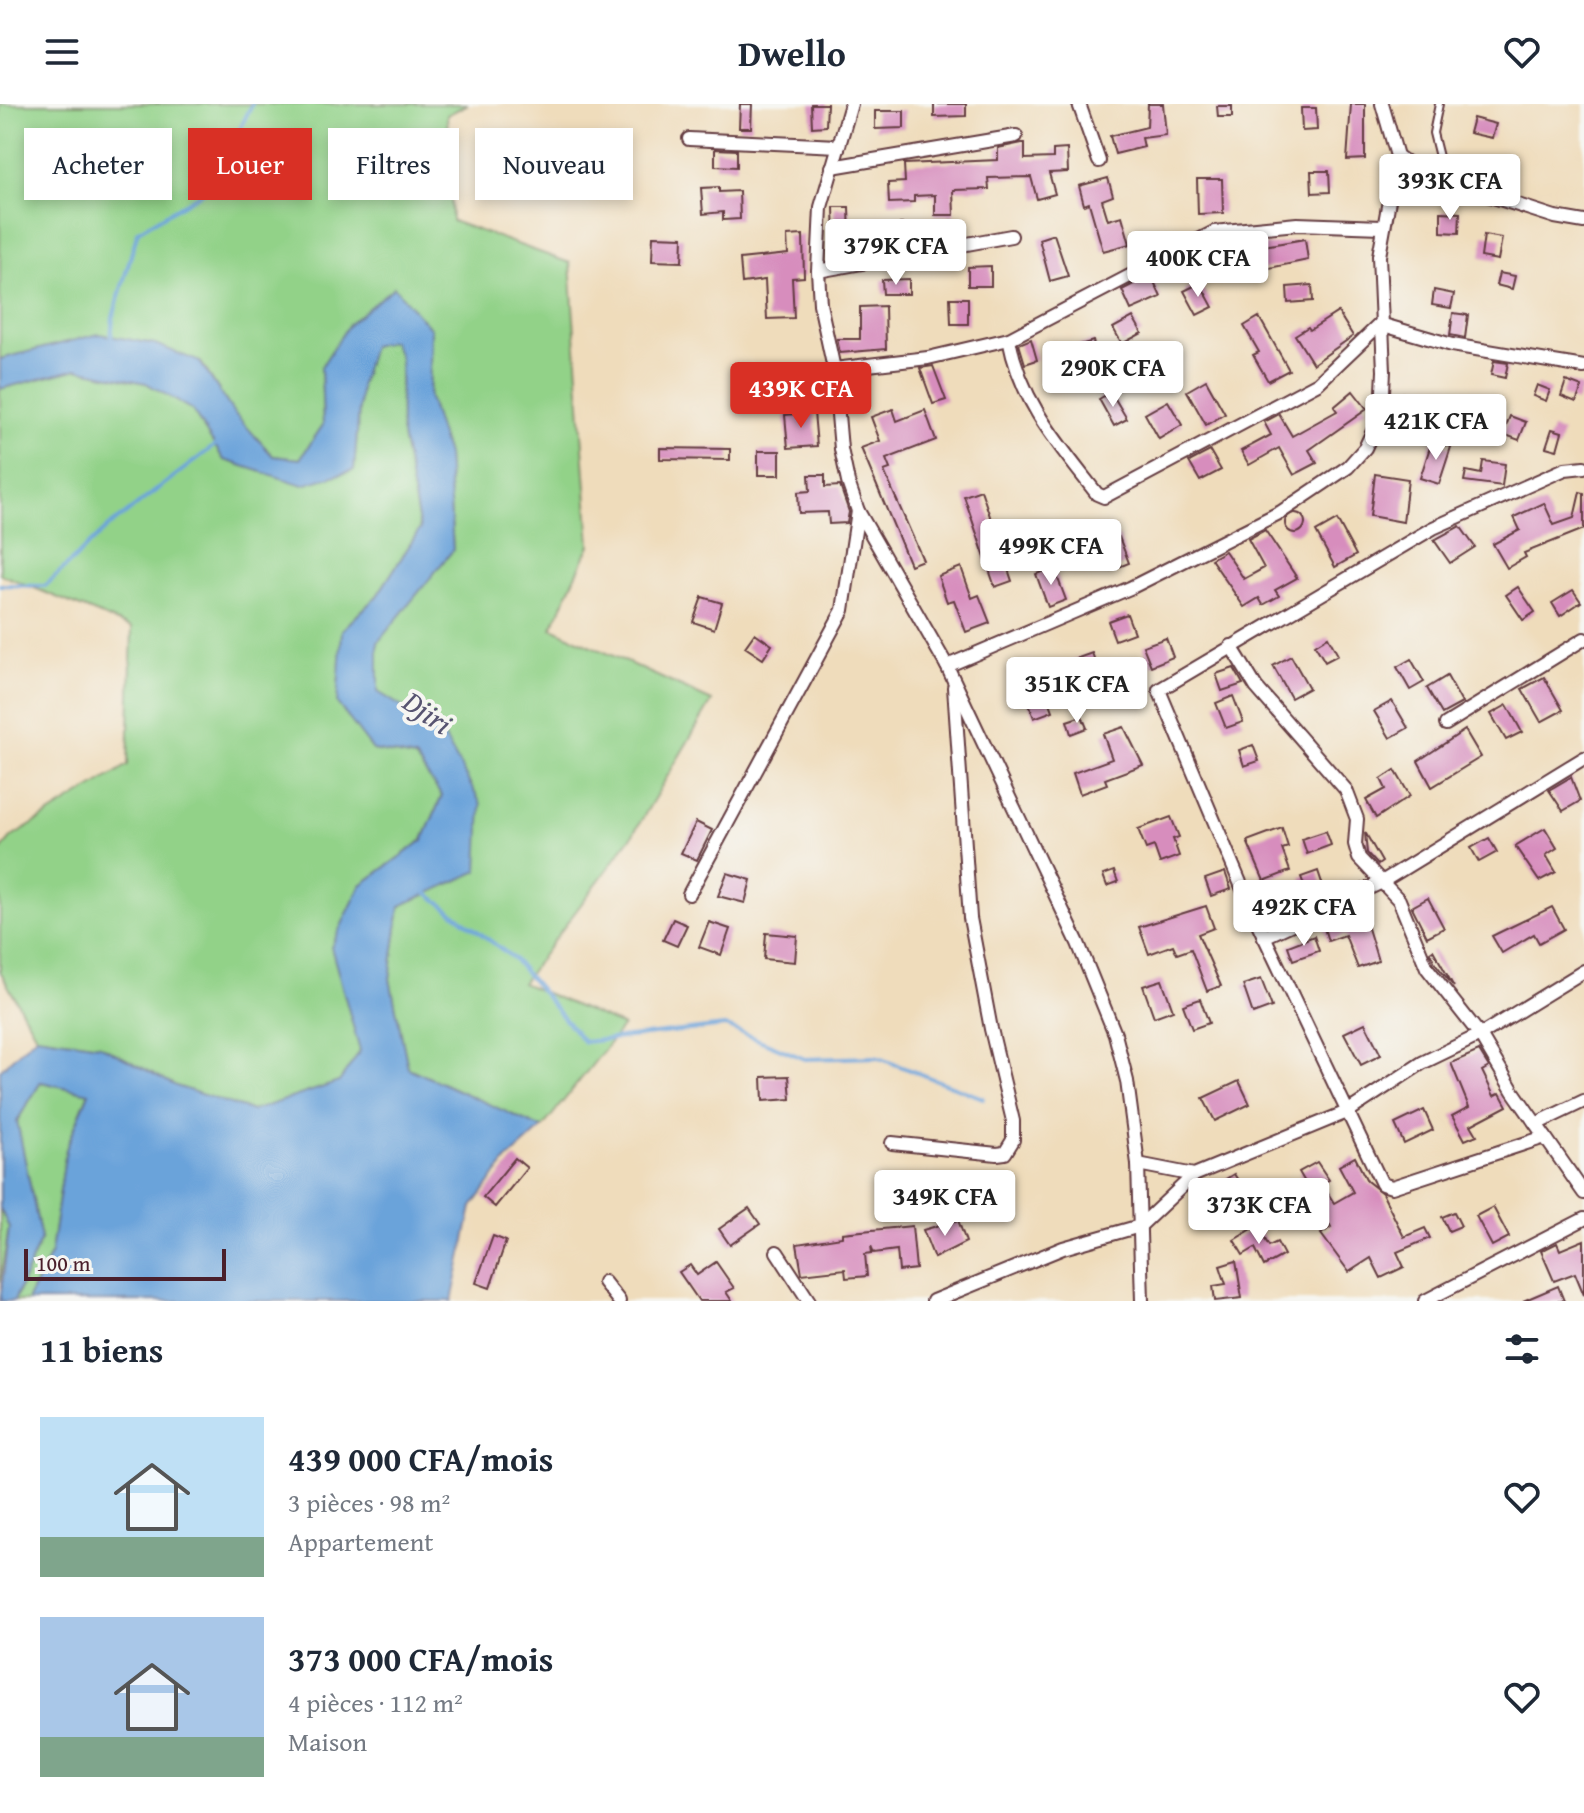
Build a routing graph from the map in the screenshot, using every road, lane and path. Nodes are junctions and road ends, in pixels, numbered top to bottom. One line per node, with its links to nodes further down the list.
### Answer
1 (851, 104): 7 (street)
2 (1079, 104): 9 (street)
3 (1382, 104): 8 (street)
4 (1439, 104): 11 (lane)
5 (1016, 136): 10 (street)
6 (689, 139): 7 (street)
7 (838, 146): 10 (street)
8 (1397, 156): 11 (street); 13 (street)
9 (1099, 161)
10 (832, 167): 15 (street)
11 (1443, 173): 12 (street)
12 (1584, 222)
13 (1382, 227): 16 (street); 17 (street)
14 (1011, 236): 15 (street)
15 (818, 271): 19 (street)
16 (1380, 324): 17 (street); 18 (street); 24 (street)
17 (1009, 339): 19 (street)
18 (1584, 367)
19 (834, 369): 21 (street)
20 (1584, 467): 23 (street)
21 (858, 511): 24 (street); 29 (street)
22 (1584, 639): 26 (street)
23 (1231, 646): 28 (street); 30 (street)
24 (947, 666): 25 (street)
25 (954, 681): 37 (street); 38 (street)
26 (1446, 724)
27 (1584, 758): 28 (street)
28 (1380, 883): 30 (street); 32 (street)
29 (689, 894)
30 (1264, 937): 34 (street)
31 (1584, 971): 32 (street)
32 (1480, 1035): 34 (street); 35 (street)
33 (1584, 1101): 35 (street)
34 (1347, 1112): 36 (street); 39 (street)
35 (1538, 1123): 36 (street)
36 (1545, 1137): 40 (street)
37 (892, 1143)
38 (1138, 1164): 39 (street); 42 (street)
39 (1194, 1175): 42 (street)
40 (1584, 1193)
41 (1584, 1219): 49 (street)
42 (1140, 1226): 47 (street); 48 (street)
43 (777, 1252): 46 (street)
44 (604, 1282): 45 (street)
45 (619, 1301)
46 (809, 1301)
47 (933, 1301)
48 (1142, 1301)
49 (1425, 1301)

